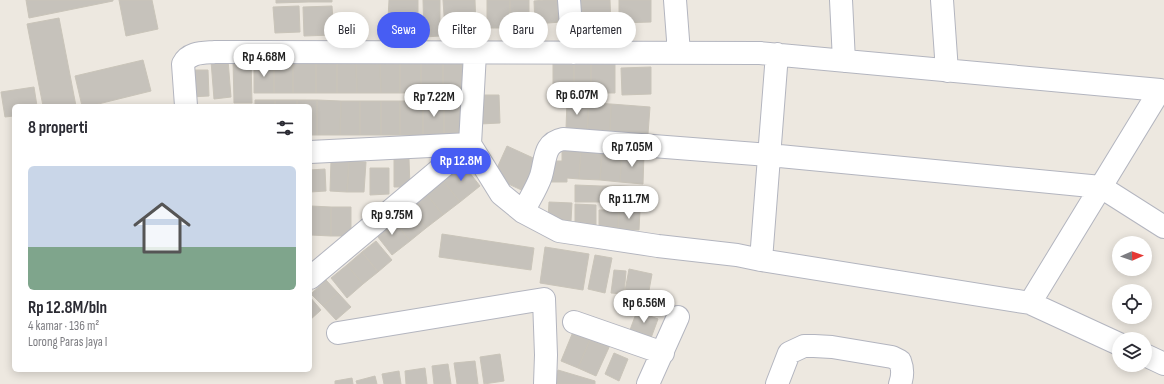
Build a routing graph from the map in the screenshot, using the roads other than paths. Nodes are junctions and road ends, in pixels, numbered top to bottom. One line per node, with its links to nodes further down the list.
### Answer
1 (570, 0): 6 (street)
2 (675, 0): 7 (street)
3 (841, 0): 9 (street)
4 (942, 0): 10 (street)
5 (475, 53): 6 (street); 12 (street); 13 (street)
6 (573, 53): 7 (street)
7 (679, 53): 8 (street)
8 (777, 54): 9 (street); 15 (street)
9 (844, 61): 10 (street)
10 (947, 71): 11 (street)
11 (1162, 92): 16 (street)
12 (186, 104)
13 (470, 144): 14 (street); 17 (street); 20 (street)
14 (312, 152)
15 (769, 155): 16 (street); 17 (street); 19 (street)
16 (1101, 187): 18 (street); 21 (street)
17 (523, 212): 19 (street)
18 (1164, 227)
19 (761, 260): 21 (street)
20 (312, 276)
21 (1030, 303): 25 (street)
22 (678, 317): 26 (street)
23 (574, 322): 26 (street)
24 (338, 333): 29 (street)
25 (1112, 341)
26 (662, 352): 30 (street)
27 (1152, 358): 28 (street)
28 (1164, 364)
29 (545, 384)
30 (648, 384)
31 (777, 384): 32 (street)
32 (900, 384)

